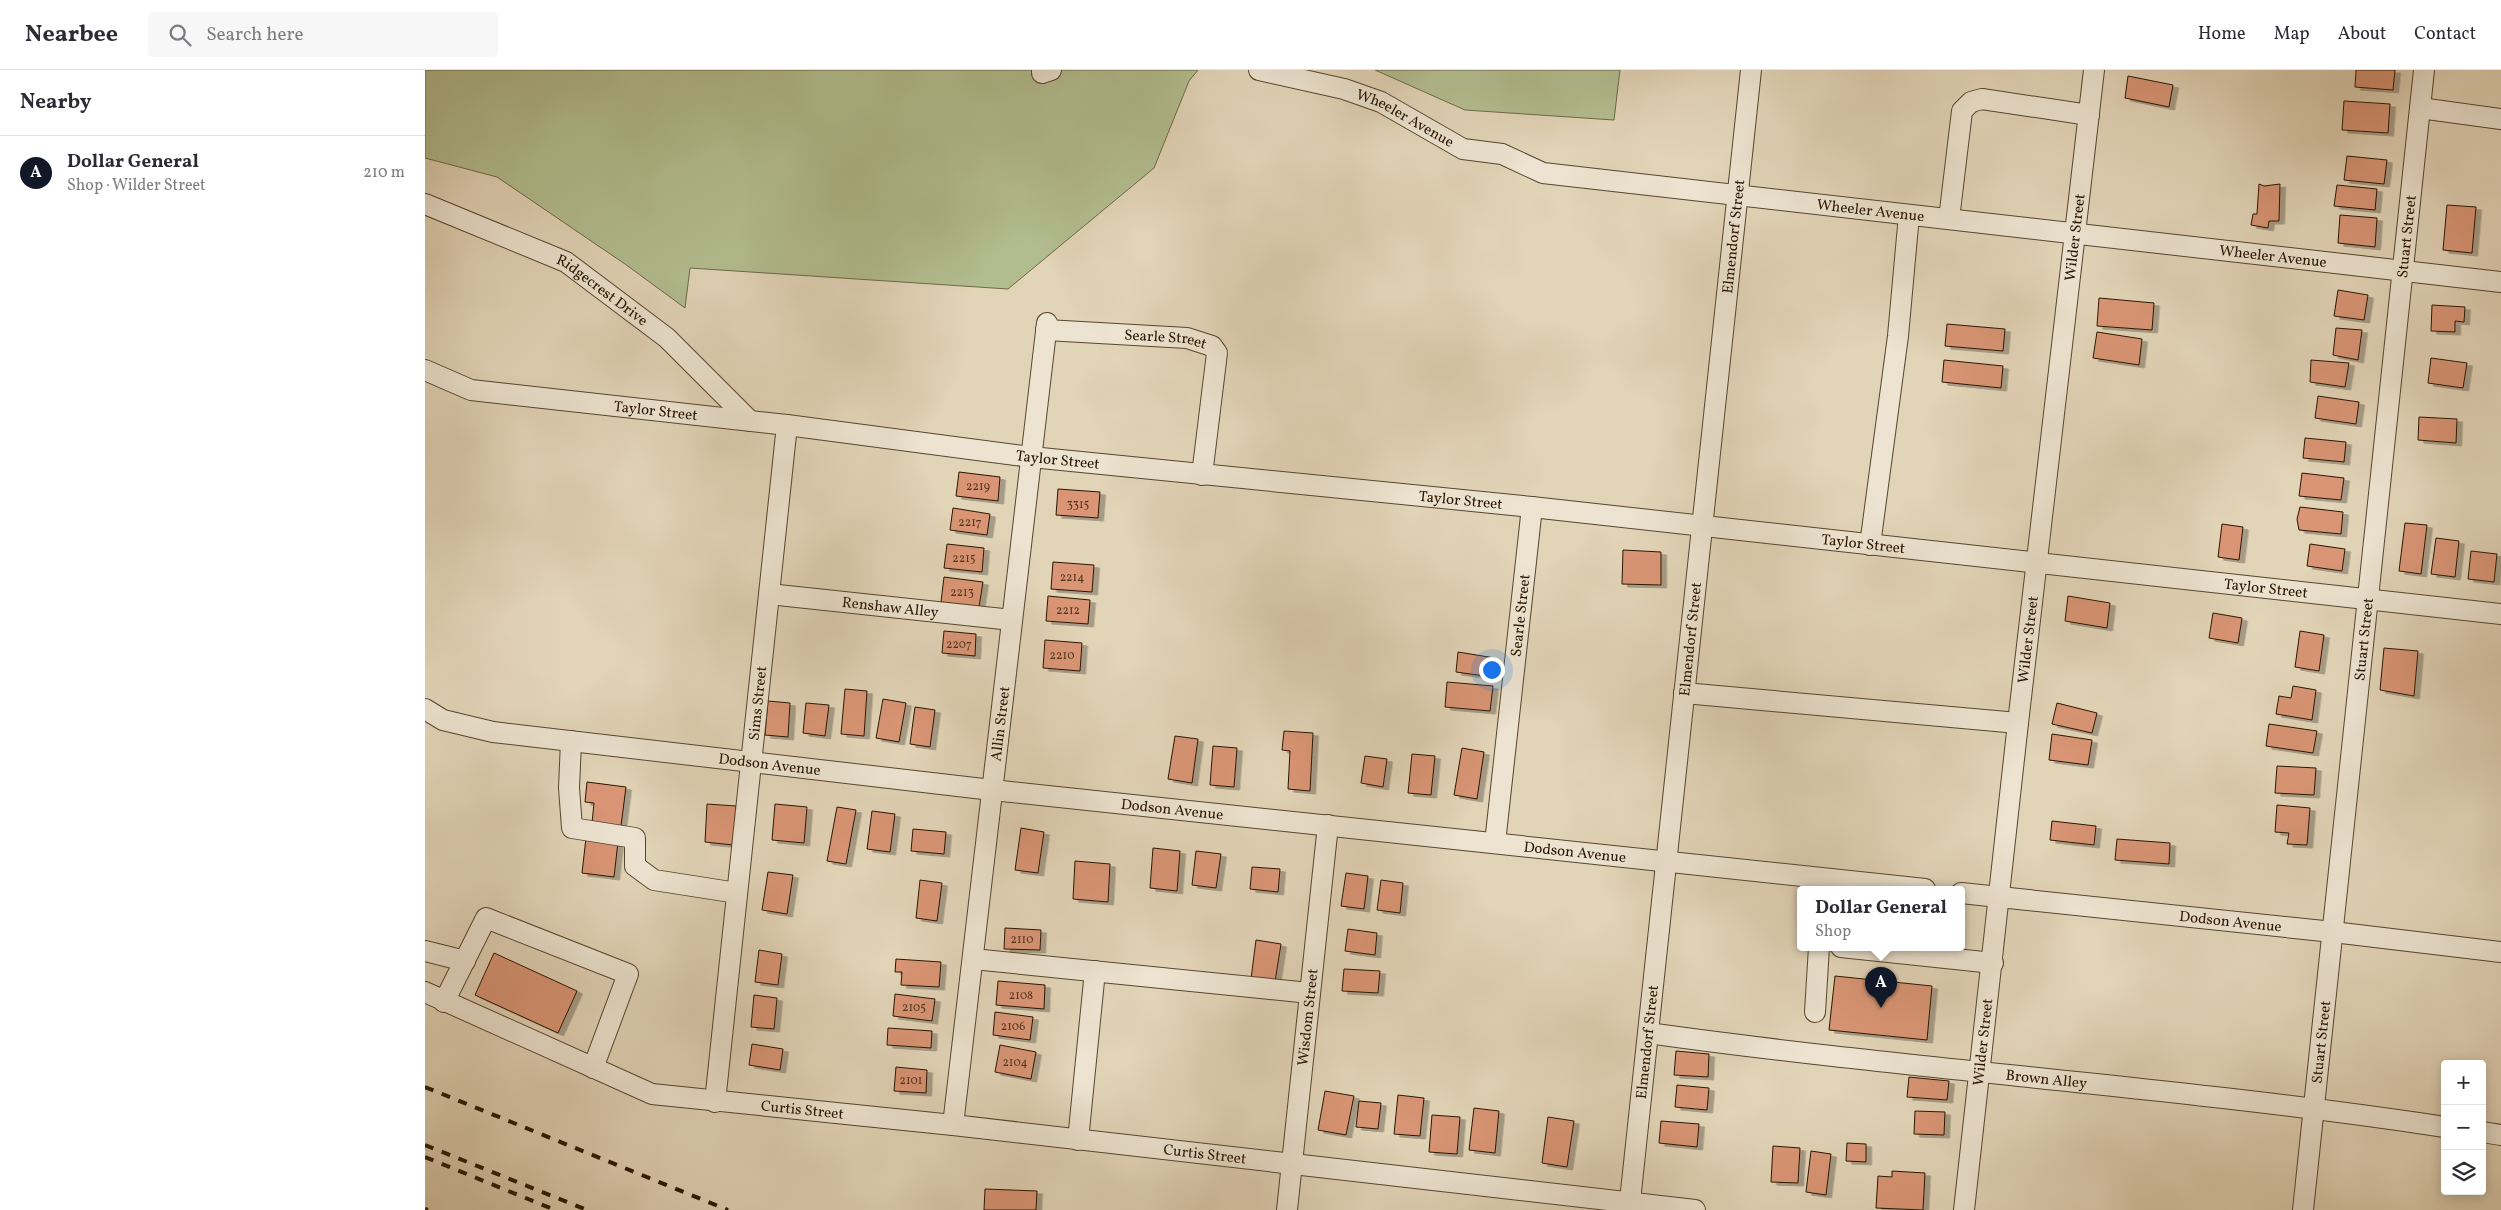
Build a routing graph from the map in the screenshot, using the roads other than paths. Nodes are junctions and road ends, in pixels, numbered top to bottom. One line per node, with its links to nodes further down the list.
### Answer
1 (1042, 70): 2 (street)
2 (1051, 70)
3 (1259, 70): 10 (street, Wheeler Avenue)
4 (1751, 70): 10 (street, Elmendorf Street)
5 (2094, 70): 8 (street, Wilder Street)
6 (2424, 70): 7 (street, Stuart Street)
7 (2420, 108): 9 (street); 15 (street, Stuart Street)
8 (2089, 115): 13 (street); 14 (street, Wilder Street)
9 (2501, 119)
10 (1737, 196): 12 (street, Wheeler Avenue); 24 (street, Elmendorf Street)
11 (425, 204): 19 (street, Ridgecrest Drive)
12 (1909, 215): 13 (street, Wheeler Avenue); 25 (street)
13 (1949, 219): 14 (street, Wheeler Avenue)
14 (2077, 233): 15 (street, Wheeler Avenue); 26 (street, Wilder Street)
15 (2403, 270): 16 (street, Wheeler Avenue); 28 (street, Stuart Street)
16 (2501, 282)
17 (1046, 326): 21 (street, Allin Street); 22 (street, Searle Street)
18 (425, 370): 19 (street, Taylor Street)
19 (751, 421): 20 (street, Taylor Street)
20 (787, 425): 21 (street, Taylor Street); 27 (street, Sims Street)
21 (1031, 457): 22 (street, Taylor Street); 30 (street, Allin Street)
22 (1201, 475): 23 (street, Taylor Street)
23 (1532, 507): 24 (street, Taylor Street); 38 (street, Searle Street)
24 (1702, 525): 25 (street, Taylor Street); 31 (street, Elmendorf Street)
25 (1870, 545): 26 (street, Taylor Street)
26 (2037, 564): 28 (street, Taylor Street); 33 (street, Wilder Street)
27 (769, 594): 30 (street, Renshaw Alley); 35 (street, Sims Street)
28 (2368, 599): 29 (street, Taylor Street); 45 (street, Stuart Street)
29 (2501, 614)
30 (1012, 620): 36 (street, Allin Street)
31 (1684, 693): 33 (street); 39 (street, Elmendorf Street)
32 (425, 709): 34 (street, Dodson Avenue)
33 (2018, 723): 44 (street, Wilder Street)
34 (571, 741): 35 (street, Dodson Avenue); 42 (street)
35 (751, 761): 36 (street, Dodson Avenue); 42 (street, Sims Street)
36 (992, 790): 37 (street, Dodson Avenue); 50 (street, Allin Street)
37 (1328, 825): 38 (street, Dodson Avenue); 55 (street, Wisdom Street)
38 (1495, 843): 39 (street, Dodson Avenue)
39 (1666, 862): 40 (street, Dodson Avenue); 58 (street, Elmendorf Street)
40 (1824, 884): 41 (street, Dodson Avenue)
41 (1864, 886)
42 (737, 893): 61 (street, Sims Street)
43 (1965, 893): 44 (street, Dodson Avenue)
44 (2000, 897): 45 (street, Dodson Avenue); 52 (street, Wilder Street)
45 (2333, 932): 49 (street, Dodson Avenue); 62 (street, Stuart Street)
46 (425, 951): 51 (street)
47 (1819, 951): 57 (street)
48 (1879, 951): 52 (street)
49 (2501, 952)
50 (973, 959): 53 (street); 63 (street, Allin Street)
51 (465, 961): 56 (street); 59 (street)
52 (1993, 963): 60 (street, Wilder Street)
53 (1095, 971): 55 (street); 67 (street)
54 (425, 992): 56 (street, Curtis Street)
55 (1310, 993): 68 (street, Wisdom Street)
56 (444, 1002): 59 (street, Curtis Street)
57 (1815, 1012)
58 (1648, 1033): 60 (street, Brown Alley); 69 (street, Elmendorf Street)
59 (593, 1068): 61 (street, Curtis Street)
60 (1981, 1070): 62 (street, Brown Alley); 72 (street, Wilder Street)
61 (715, 1102): 63 (street, Curtis Street)
62 (2314, 1107): 64 (street, Brown Alley); 73 (street, Stuart Street)
63 (953, 1126): 67 (street, Curtis Street)
64 (2441, 1126)
65 (2486, 1133): 66 (street)
66 (2501, 1135)
67 (1078, 1140): 68 (street, Curtis Street)
68 (1292, 1165): 69 (street, Curtis Street); 70 (street, Wisdom Street)
69 (1629, 1206): 71 (street, Curtis Street)
70 (1287, 1210)
71 (1695, 1210)
72 (1964, 1210)
73 (2303, 1210)

